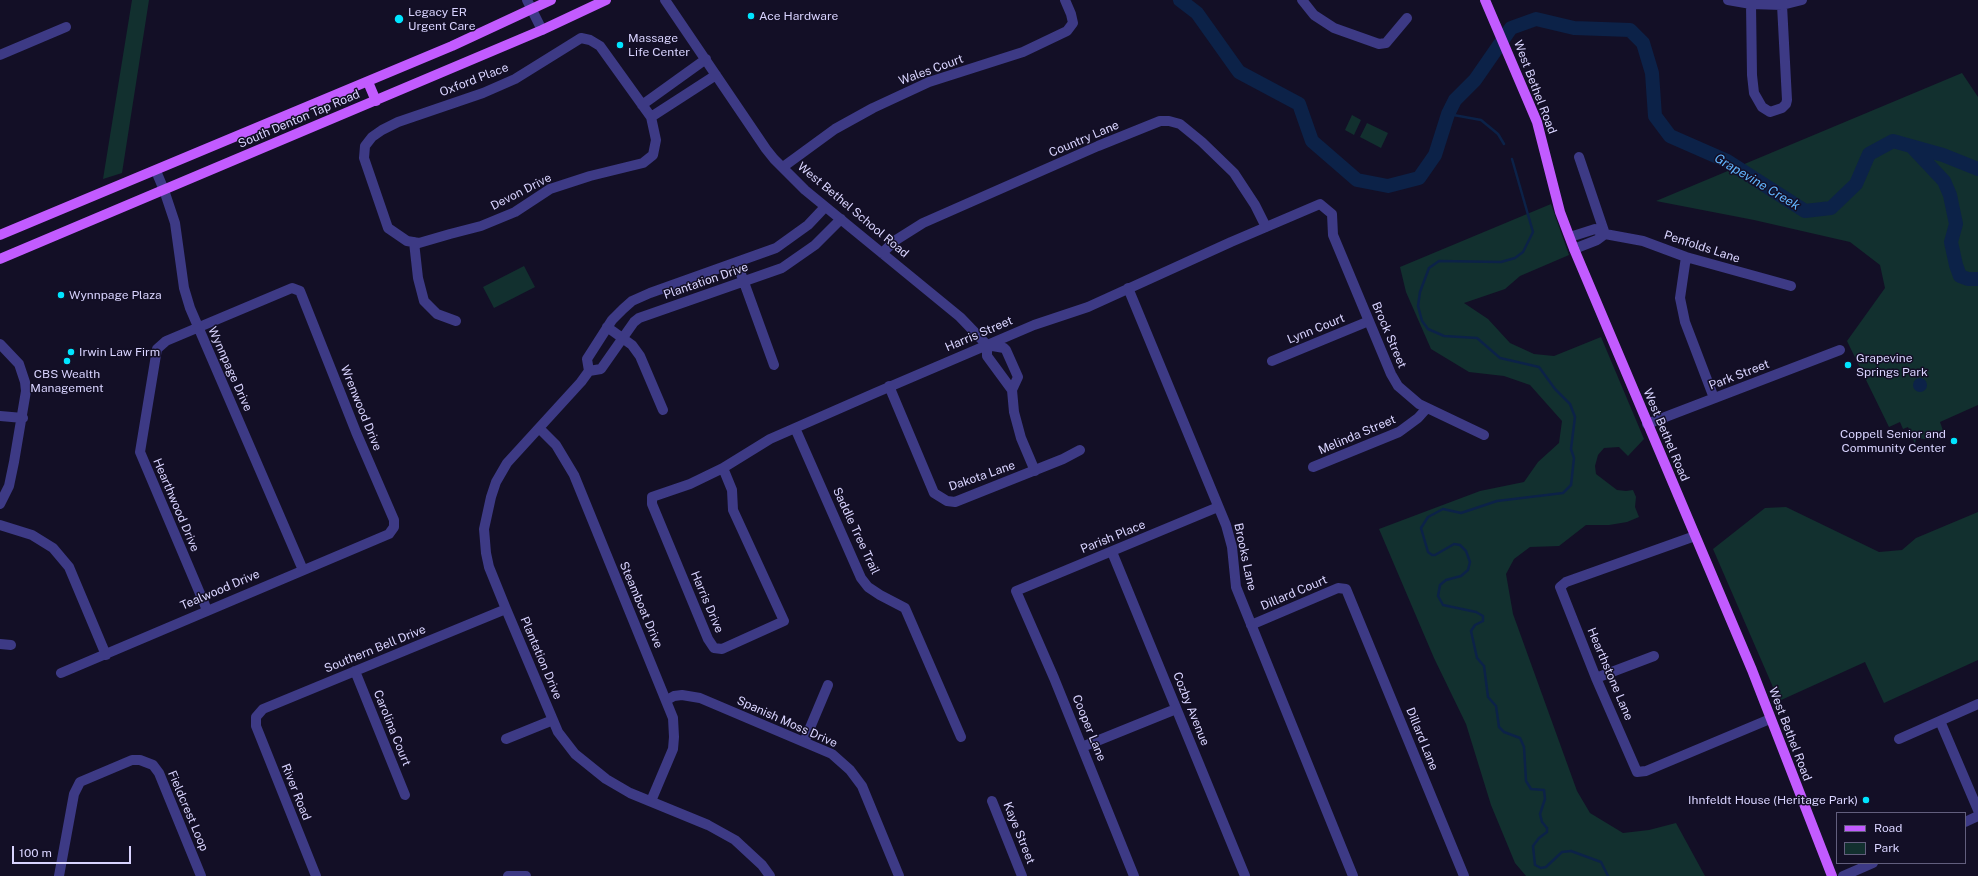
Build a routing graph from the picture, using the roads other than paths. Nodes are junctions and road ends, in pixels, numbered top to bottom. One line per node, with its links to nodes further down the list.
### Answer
1 (551, 0): 10 (main road, South Denton Tap Road)
2 (606, 0): 14 (main road, South Denton Tap Road)
3 (665, 0): 16 (street, West Bethel School Road)
4 (1065, 0): 23 (street, Wales Court)
5 (1302, 0): 12 (street)
6 (1485, 0): 32 (main road, West Bethel Road)
7 (1728, 0): 9 (street)
8 (1802, 0): 11 (street)
9 (1751, 4): 11 (street); 11 (street)
10 (530, 5): 14 (street); 18 (main road, South Denton Tap Road)
11 (1782, 5)
12 (1407, 18)
13 (66, 27): 15 (street)
14 (542, 30): 19 (main road, South Denton Tap Road)
15 (0, 55)
16 (706, 59): 17 (street, West Bethel School Road); 20 (street)
17 (716, 75): 21 (street); 23 (street, West Bethel School Road)
18 (368, 82): 19 (main road); 24 (main road, South Denton Tap Road)
19 (376, 101): 25 (main road, South Denton Tap Road)
20 (642, 105): 21 (street); 33 (street, Oxford Place)
21 (651, 117): 33 (street, Devon Drive)
22 (1579, 157): 30 (street)
23 (782, 167): 27 (street, West Bethel School Road)
24 (156, 171): 25 (street, Wynnpage Drive); 31 (main road, South Denton Tap Road)
25 (164, 190): 37 (main road, South Denton Tap Road); 45 (street, Wynnpage Drive)
26 (1320, 204): 29 (street, Harris Street); 44 (street, Brock Street)
27 (825, 207): 28 (street, West Bethel School Road); 38 (street, Plantation Drive)
28 (841, 219): 35 (street, West Bethel School Road); 39 (street, Plantation Drive)
29 (1266, 227): 35 (street, Country Lane); 41 (street, Harris Street)
30 (1605, 234): 32 (street, Penfolds Lane); 34 (street); 36 (street, Penfolds Lane)
31 (0, 235)
32 (1570, 237): 34 (main road, West Bethel Road)
33 (410, 242): 43 (street)
34 (1574, 249): 61 (main road, West Bethel Road)
35 (882, 254): 49 (street, West Bethel School Road)
36 (1686, 257): 40 (street, Penfolds Lane); 56 (street)
37 (0, 259)
38 (737, 263): 39 (street); 46 (street, Plantation Drive)
39 (743, 281): 47 (street, Plantation Drive); 52 (street)
40 (1791, 286)
41 (1128, 288): 49 (street, Harris Street); 71 (street, Brooks Lane)
42 (300, 291): 45 (street, Hearthwood Drive); 73 (street, Wrenwood Drive)
43 (456, 321)
44 (1369, 321): 51 (street, Lynn Court); 57 (street, Brock Street)
45 (197, 327): 76 (street, Wynnpage Drive); 79 (street, Hearthwood Drive)
46 (607, 327): 47 (street); 53 (street, Plantation Drive)
47 (623, 338): 53 (street, Plantation Drive); 58 (street)
48 (0, 344): 60 (street)
49 (987, 345): 54 (street, Harris Street); 55 (street); 55 (street)
50 (1840, 350): 56 (street, Park Street)
51 (1272, 361)
52 (774, 364)
53 (588, 371): 62 (street, Plantation Drive)
54 (890, 386): 63 (street, Harris Street); 68 (street, Dakota Lane)
55 (1012, 390): 68 (street)
56 (1714, 398): 61 (street, Park Street)
57 (1427, 408): 64 (street, Brock Street); 67 (street, Melinda Street)
58 (663, 410)
59 (0, 416): 60 (street)
60 (23, 418): 70 (street)
61 (1647, 424): 74 (main road, West Bethel Road)
62 (539, 428): 78 (street, Plantation Drive); 90 (street, Steamboat Drive)
63 (795, 428): 66 (street, Harris Street); 97 (street, Saddle Tree Trail)
64 (1484, 435)
65 (1080, 450): 68 (street, Dakota Lane)
66 (723, 468): 69 (street, Harris Street); 69 (street, Harris Drive)
67 (1313, 468)
68 (1035, 471)
69 (652, 497)
70 (0, 504)
71 (1218, 507): 75 (street, Parish Place); 81 (street, Brooks Lane)
72 (0, 524): 84 (street)
73 (389, 534): 76 (street, Tealwood Drive)
74 (1695, 536): 88 (street, Hearthstone Lane); 94 (main road, West Bethel Road)
75 (1112, 552): 77 (street, Parish Place); 92 (street, Cozby Avenue)
76 (303, 570): 79 (street, Tealwood Drive)
77 (1016, 591): 101 (street, Cooper Lane)
78 (506, 609): 86 (street, Southern Bell Drive); 95 (street, Plantation Drive)
79 (207, 610): 84 (street, Tealwood Drive)
80 (1356, 611): 81 (street, Dillard Court); 120 (street, Dillard Lane)
81 (1251, 625): 119 (street, Brooks Lane)
82 (0, 644): 83 (street)
83 (11, 645)
84 (106, 655): 87 (street, Tealwood Drive)
85 (1654, 656): 88 (street)
86 (355, 671): 93 (street, Southern Bell Drive); 102 (street, Carolina Court)
87 (61, 673)
88 (1596, 678): 94 (street, Hearthstone Lane)
89 (828, 685): 100 (street)
90 (667, 700): 100 (street, Spanish Moss Drive); 103 (street, Steamboat Drive)
91 (1978, 704): 96 (street)
92 (1176, 709): 101 (street); 118 (street, Cozby Avenue)
93 (256, 717): 111 (street, River Road)
94 (1770, 719): 121 (main road, West Bethel Road)
95 (553, 720): 98 (street); 103 (street, Plantation Drive)
96 (1940, 721): 99 (street); 105 (street)
97 (961, 737)
98 (506, 739)
99 (1898, 739)
100 (804, 742): 115 (street, Spanish Moss Drive)
101 (1082, 747): 117 (street, Cooper Lane)
102 (405, 795)
103 (651, 801): 114 (street, Plantation Drive)
104 (992, 801): 116 (street, Kaye Street)
105 (1978, 810)
106 (1978, 816): 107 (street)
107 (1966, 822)
108 (1871, 864): 122 (street)
109 (59, 876): 110 (street, Fieldcrest Loop)
110 (201, 876)
111 (316, 876)
112 (508, 876): 113 (street)
113 (526, 876)
114 (770, 876)
115 (899, 876)
116 (1022, 876)
117 (1134, 876)
118 (1245, 876)
119 (1353, 876)
120 (1464, 876)
121 (1832, 876)
122 (1843, 876)

